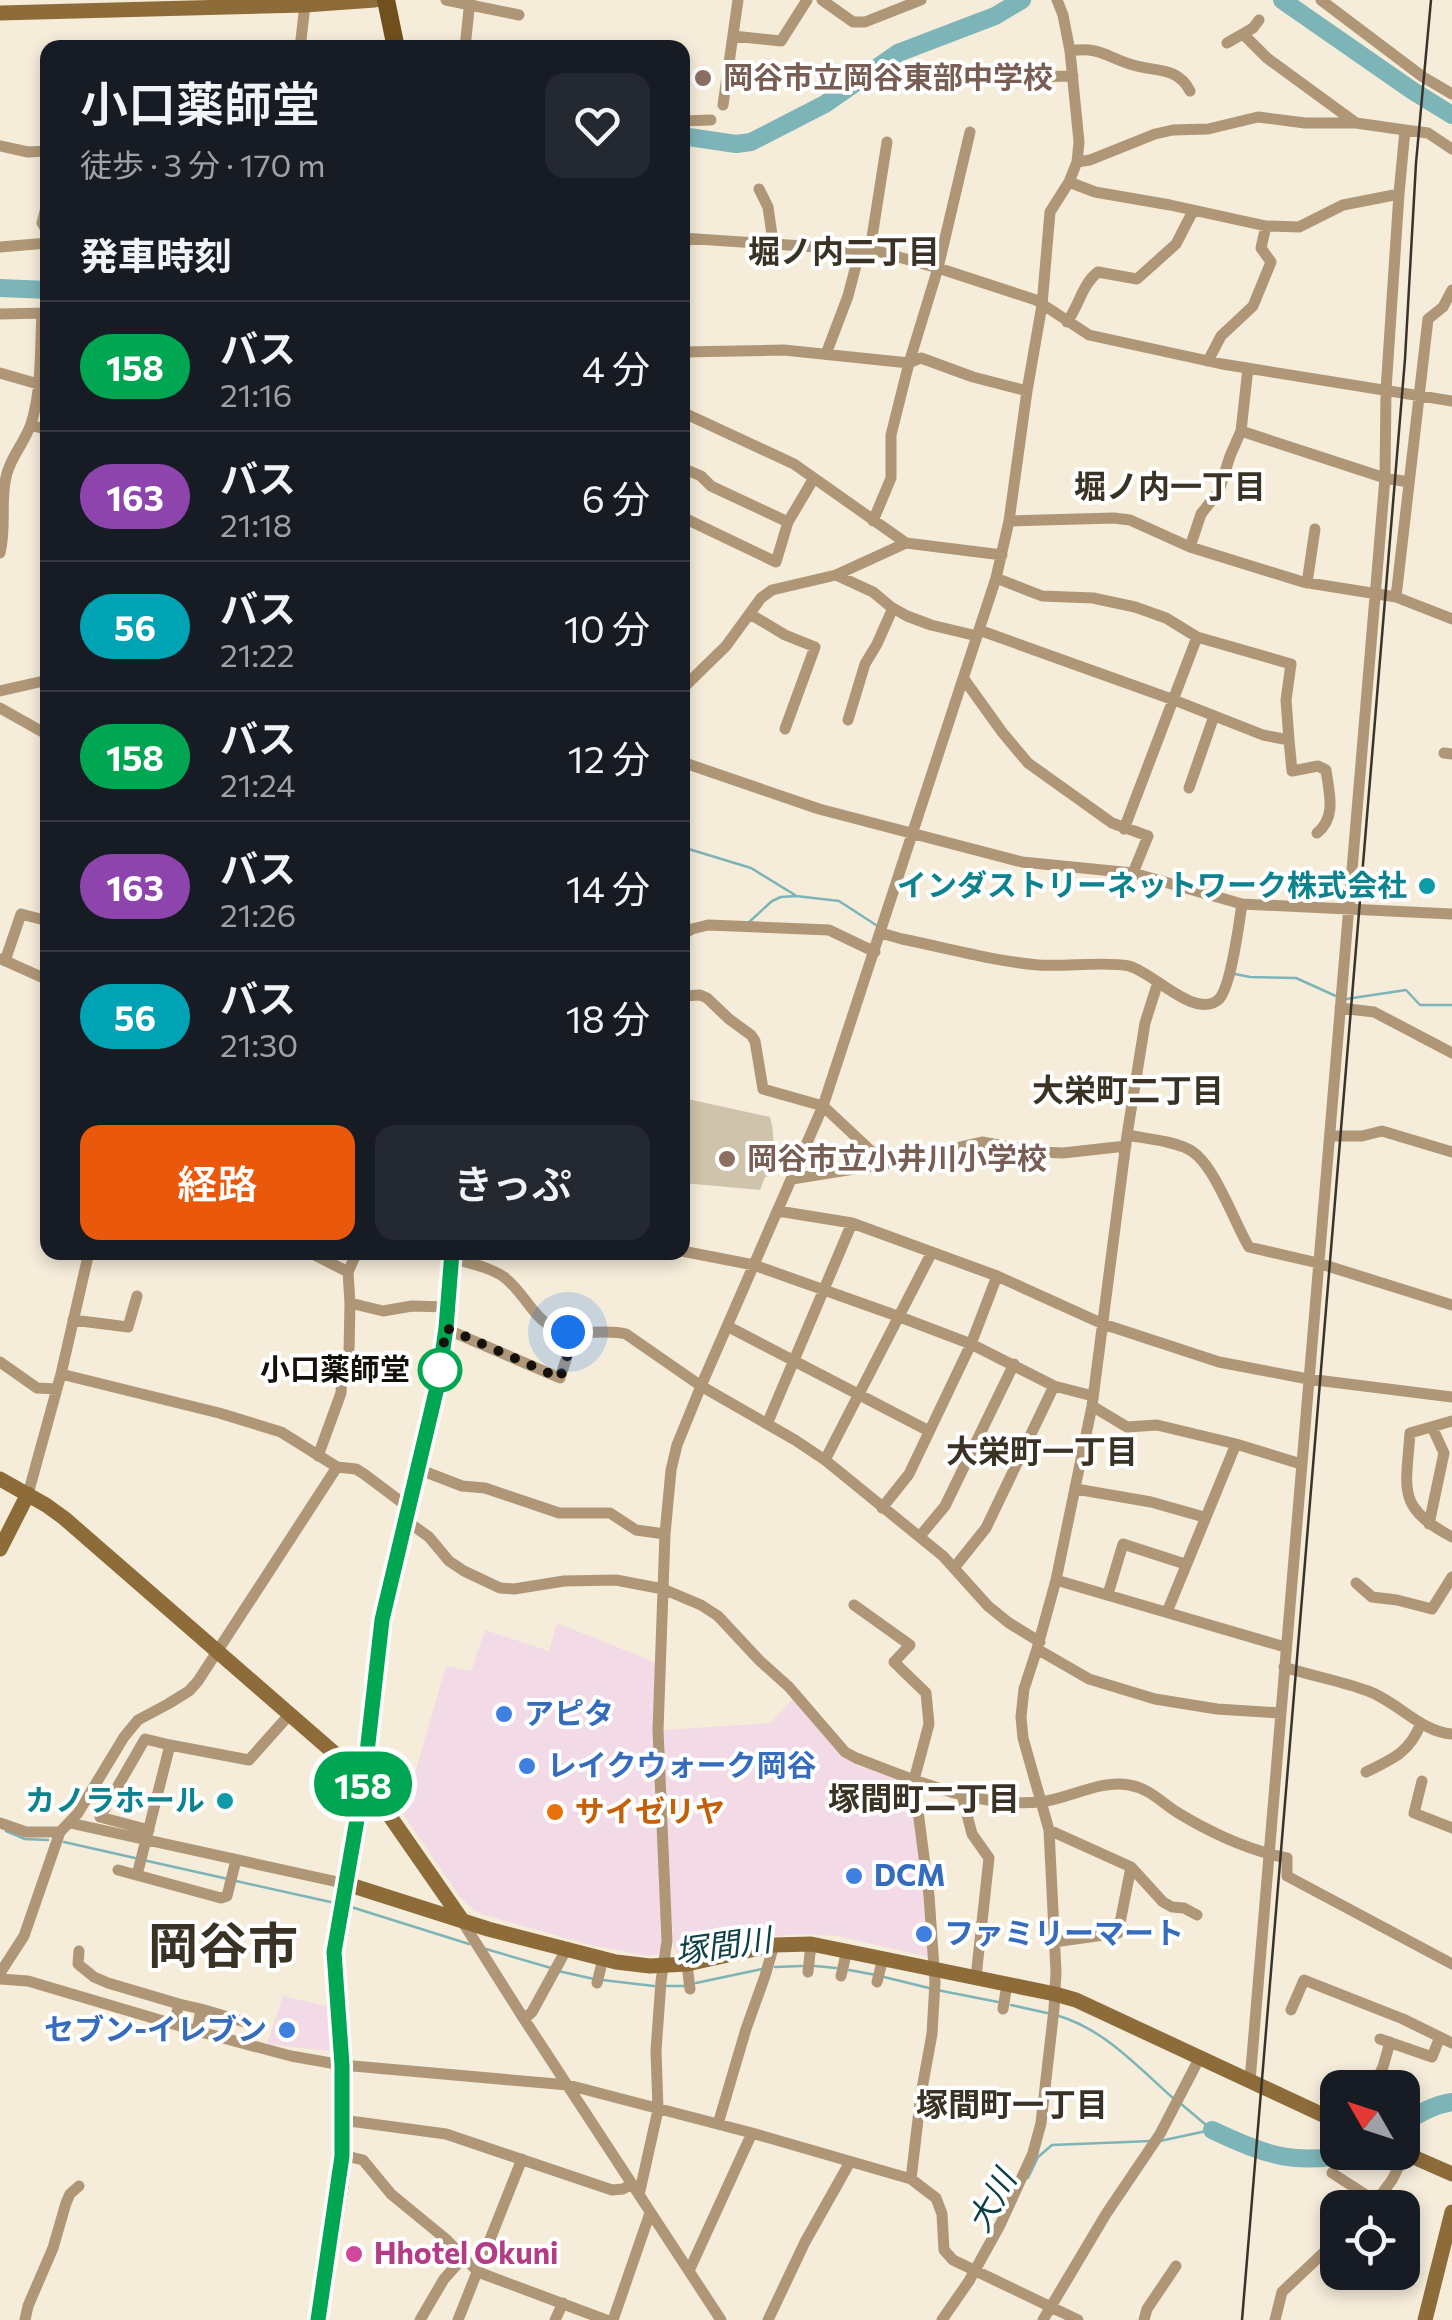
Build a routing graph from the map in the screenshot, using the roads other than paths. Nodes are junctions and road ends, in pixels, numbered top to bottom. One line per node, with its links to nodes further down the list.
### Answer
1 (375, 0): 11 (street)
2 (386, 0): 19 (main road)
3 (446, 0): 9 (street)
4 (738, 0): 17 (street)
5 (808, 0): 17 (street)
6 (822, 0): 10 (street)
7 (921, 0): 10 (street)
8 (1320, 0): 26 (street)
9 (470, 2): 14 (street); 20 (street)
10 (902, 3)
11 (306, 6): 13 (street); 18 (street)
12 (1059, 6): 22 (street)
13 (0, 13)
14 (519, 15)
15 (1259, 20): 16 (street)
16 (1243, 34): 21 (street); 30 (street)
17 (733, 36): 27 (street)
18 (301, 40)
19 (394, 40)
20 (466, 40)
21 (1227, 43)
22 (1070, 50): 23 (street); 25 (street)
23 (1073, 76): 24 (street); 37 (street)
24 (1024, 77)
25 (1190, 91)
26 (1452, 94)
27 (723, 105)
28 (711, 120): 29 (street)
29 (690, 121)
30 (1356, 123): 31 (street); 37 (street)
31 (1406, 130): 35 (street); 40 (street)
32 (970, 132): 48 (street)
33 (887, 142): 47 (street)
34 (0, 146): 36 (street)
35 (1452, 149)
36 (40, 152)
37 (1076, 162): 38 (street)
38 (1069, 182): 41 (street); 50 (street)
39 (759, 189): 44 (street)
40 (1400, 194): 42 (street); 61 (street)
41 (1193, 211): 42 (street); 53 (street)
42 (1266, 226): 56 (street)
43 (690, 238): 44 (street)
44 (773, 242): 47 (street)
45 (40, 244): 46 (street)
46 (0, 247)
47 (865, 250): 48 (street); 55 (street)
48 (938, 268): 50 (street); 57 (street)
49 (1452, 290): 64 (street)
50 (1042, 305): 53 (street); 62 (street)
51 (40, 313): 52 (street)
52 (0, 314)
53 (1068, 322): 56 (street)
54 (690, 352): 55 (street)
55 (826, 354): 57 (street)
56 (1208, 361): 58 (street)
57 (909, 363): 62 (street); 75 (street)
58 (1248, 368): 61 (street); 69 (street)
59 (0, 373): 60 (street)
60 (40, 383)
61 (1386, 390): 64 (street); 72 (street)
62 (1027, 391): 76 (street)
63 (40, 394): 67 (street)
64 (1418, 398): 65 (street); 73 (street)
65 (1452, 402)
66 (690, 416): 71 (street)
67 (31, 425): 68 (street); 81 (street)
68 (40, 428)
69 (1241, 431): 72 (street); 80 (street)
70 (690, 471): 77 (street)
71 (814, 478): 75 (street); 77 (street)
72 (1385, 478): 73 (street); 86 (street)
73 (1409, 482): 87 (street)
74 (690, 521): 77 (street)
75 (873, 521): 79 (street)
76 (1009, 521): 80 (street); 82 (street)
77 (788, 522)
78 (1316, 529): 85 (street)
79 (906, 543): 82 (street); 83 (street)
80 (1190, 547): 85 (street)
81 (0, 553)
82 (1002, 554): 84 (street)
83 (836, 575): 88 (street); 89 (street)
84 (996, 578): 91 (street); 92 (street)
85 (1307, 583): 86 (street)
86 (1376, 593): 87 (street); 111 (street)
87 (1396, 597): 90 (street)
88 (893, 608): 91 (street); 100 (street)
89 (750, 614): 93 (street); 101 (street)
90 (1452, 619)
91 (978, 633): 94 (street); 97 (street)
92 (1197, 637): 97 (street); 103 (street)
93 (690, 680)
94 (964, 680): 106 (street); 108 (street)
95 (40, 682): 96 (street)
96 (0, 691)
97 (1174, 700): 99 (street); 106 (street)
98 (0, 708): 102 (street)
99 (1214, 716): 103 (street); 105 (street)
100 (848, 720)
101 (785, 729)
102 (40, 731)
103 (1289, 740): 107 (street)
104 (690, 765): 108 (street)
105 (1189, 788)
106 (1124, 829): 109 (street)
107 (1316, 833)
108 (912, 835): 109 (street); 115 (street)
109 (1133, 873): 110 (street)
110 (1242, 904): 111 (street); 119 (street)
111 (1349, 910): 112 (street); 121 (street)
112 (1452, 914)
113 (40, 919): 117 (street)
114 (690, 930): 116 (street)
115 (881, 933): 116 (street); 119 (street)
116 (874, 952): 123 (street)
117 (3, 960): 118 (street)
118 (40, 976)
119 (1158, 982): 125 (street)
120 (690, 996): 123 (street)
121 (1340, 1008): 122 (street); 124 (street)
122 (1452, 1053)
123 (823, 1106): 127 (street); 128 (street)
124 (1330, 1136): 126 (street); 138 (street)
125 (1126, 1141): 127 (street); 138 (street); 149 (street)
126 (1452, 1152)
127 (886, 1164): 128 (street)
128 (792, 1178): 129 (street)
129 (778, 1211): 130 (street); 139 (street)
130 (852, 1223): 131 (street); 142 (street)
131 (932, 1252): 141 (street); 147 (street)
132 (690, 1253): 139 (street)
133 (87, 1260): 148 (street)
134 (325, 1260): 140 (street)
135 (353, 1260): 140 (street)
136 (452, 1260): 146 (main road)
137 (463, 1260): 152 (street)
138 (1318, 1263): 145 (street); 158 (street)
139 (754, 1266): 142 (street); 150 (street)
140 (348, 1272): 144 (street)
141 (997, 1276): 149 (street); 153 (street)
142 (823, 1290): 147 (street); 154 (street)
143 (137, 1296): 148 (street)
144 (350, 1302): 146 (street); 170 (street)
145 (1452, 1305)
146 (448, 1307): 151 (main road)
147 (900, 1317): 153 (street); 162 (street)
148 (74, 1320): 157 (street)
149 (1103, 1324): 158 (street); 164 (street)
150 (728, 1326): 154 (street); 159 (street)
151 (446, 1328): 152 (street); 174 (main road)
152 (575, 1332): 159 (street)
153 (972, 1344): 156 (street); 168 (street)
154 (793, 1360): 162 (street); 166 (street)
155 (0, 1362): 161 (street)
156 (1014, 1364): 160 (street); 183 (street)
157 (61, 1374): 161 (street); 170 (street)
158 (1308, 1379): 163 (street); 172 (street)
159 (701, 1386): 166 (street); 182 (street)
160 (1054, 1386): 164 (street); 187 (street)
161 (57, 1389): 177 (street)
162 (860, 1394): 168 (street); 171 (street)
163 (1452, 1397)
164 (1092, 1401): 169 (street); 176 (street)
165 (1452, 1421): 167 (street)
166 (767, 1424): 171 (street)
167 (1432, 1427): 181 (street); 181 (street)
168 (929, 1431): 178 (street)
169 (1236, 1444): 172 (street); 180 (street)
170 (318, 1456): 173 (street)
171 (824, 1460): 178 (street)
172 (1302, 1464): 196 (street)
173 (337, 1467): 179 (street); 197 (street)
174 (418, 1468): 179 (main road); 182 (street)
175 (0, 1479): 177 (street)
176 (1076, 1489): 180 (street); 189 (street)
177 (28, 1494): 185 (street); 197 (street)
178 (882, 1508): 183 (street)
179 (406, 1513): 191 (street); 205 (main road)
180 (1204, 1517): 186 (street)
181 (1429, 1524): 184 (street)
182 (665, 1534): 191 (street)
183 (920, 1536): 187 (street)
184 (1452, 1537)
185 (0, 1549)
186 (1186, 1564): 192 (street); 194 (street)
187 (954, 1568): 195 (street)
188 (1452, 1577): 190 (street)
189 (1056, 1580): 192 (street); 195 (street)
190 (1356, 1584)
191 (663, 1589): 206 (street); 229 (street)
192 (1108, 1594): 194 (street)
193 (854, 1606): 206 (street)
194 (1167, 1612): 196 (street)
195 (1039, 1646): 199 (street); 209 (street)
196 (1286, 1647): 198 (street)
197 (218, 1651): 200 (street); 211 (street)
198 (1284, 1668): 199 (street); 201 (street)
199 (1280, 1713): 215 (street)
200 (290, 1714): 203 (street); 205 (street)
201 (1421, 1723): 202 (street); 204 (street)
202 (1452, 1734)
203 (170, 1745): 214 (street); 214 (street)
204 (1366, 1772)
205 (364, 1779): 219 (main road); 221 (street)
206 (914, 1780): 208 (street); 230 (street)
207 (1422, 1782): 212 (street)
208 (962, 1795): 209 (street); 228 (street)
209 (1040, 1802): 213 (street); 215 (street)
210 (0, 1823): 211 (street)
211 (65, 1828): 214 (street); 227 (street)
212 (1452, 1828)
213 (1049, 1830): 216 (street); 222 (street)
214 (143, 1853): 217 (street); 218 (street); 218 (street)
215 (1268, 1854): 226 (street); 243 (street)
216 (1131, 1867): 220 (street); 222 (street)
217 (118, 1870)
218 (233, 1873): 219 (street)
219 (344, 1899): 221 (street); 241 (main road)
220 (1197, 1916)
221 (462, 1920): 225 (street); 235 (street)
222 (1054, 1942): 232 (street)
223 (79, 1951): 231 (street)
224 (770, 1959): 229 (street); 230 (street); 248 (street)
225 (560, 1962): 229 (street); 235 (street)
226 (1452, 1964)
227 (0, 1976): 237 (street)
228 (976, 1977): 230 (street); 232 (street)
229 (662, 1979): 245 (street)
230 (934, 1981): 256 (street)
231 (179, 2004): 233 (street); 237 (street)
232 (1054, 2008): 240 (street); 267 (street)
233 (201, 2009): 236 (street); 238 (street)
234 (1291, 2010): 239 (street)
235 (524, 2019): 244 (street)
236 (248, 2023)
237 (174, 2024): 238 (street)
238 (197, 2031): 241 (street)
239 (1446, 2040): 242 (street)
240 (1200, 2057): 243 (street); 270 (street)
241 (342, 2065): 244 (street); 247 (main road)
242 (1381, 2070)
243 (1250, 2081): 246 (street)
244 (568, 2085): 245 (street); 258 (street)
245 (658, 2110): 248 (street); 258 (street)
246 (1320, 2114)
247 (342, 2120): 250 (main road); 251 (street)
248 (718, 2124): 249 (street)
249 (752, 2133): 253 (street); 266 (street)
250 (342, 2156): 263 (street); 272 (main road)
251 (522, 2159): 258 (street); 268 (street)
252 (1420, 2160): 255 (street)
253 (850, 2162): 256 (street); 278 (street)
254 (1332, 2173): 259 (street)
255 (1452, 2174)
256 (911, 2180): 267 (street)
257 (79, 2186): 271 (street)
258 (636, 2189): 261 (street)
259 (1355, 2190)
260 (1452, 2212): 265 (street)
261 (650, 2213): 266 (street); 276 (street)
262 (1320, 2256): 283 (street)
263 (464, 2258): 268 (street); 273 (street)
264 (1176, 2266): 282 (street)
265 (1445, 2270): 284 (street)
266 (689, 2271): 277 (street)
267 (974, 2271): 270 (street); 279 (street)
268 (478, 2272): 269 (street); 274 (street)
269 (563, 2303): 275 (street); 276 (street)
270 (1050, 2306): 280 (street); 281 (street)
271 (25, 2320)
272 (318, 2320)
273 (420, 2320)
274 (458, 2320)
275 (556, 2320)
276 (610, 2320)
277 (720, 2320)
278 (768, 2320)
279 (942, 2320)
280 (1044, 2320)
281 (1078, 2320)
282 (1144, 2320)
283 (1275, 2320)
284 (1425, 2320)

